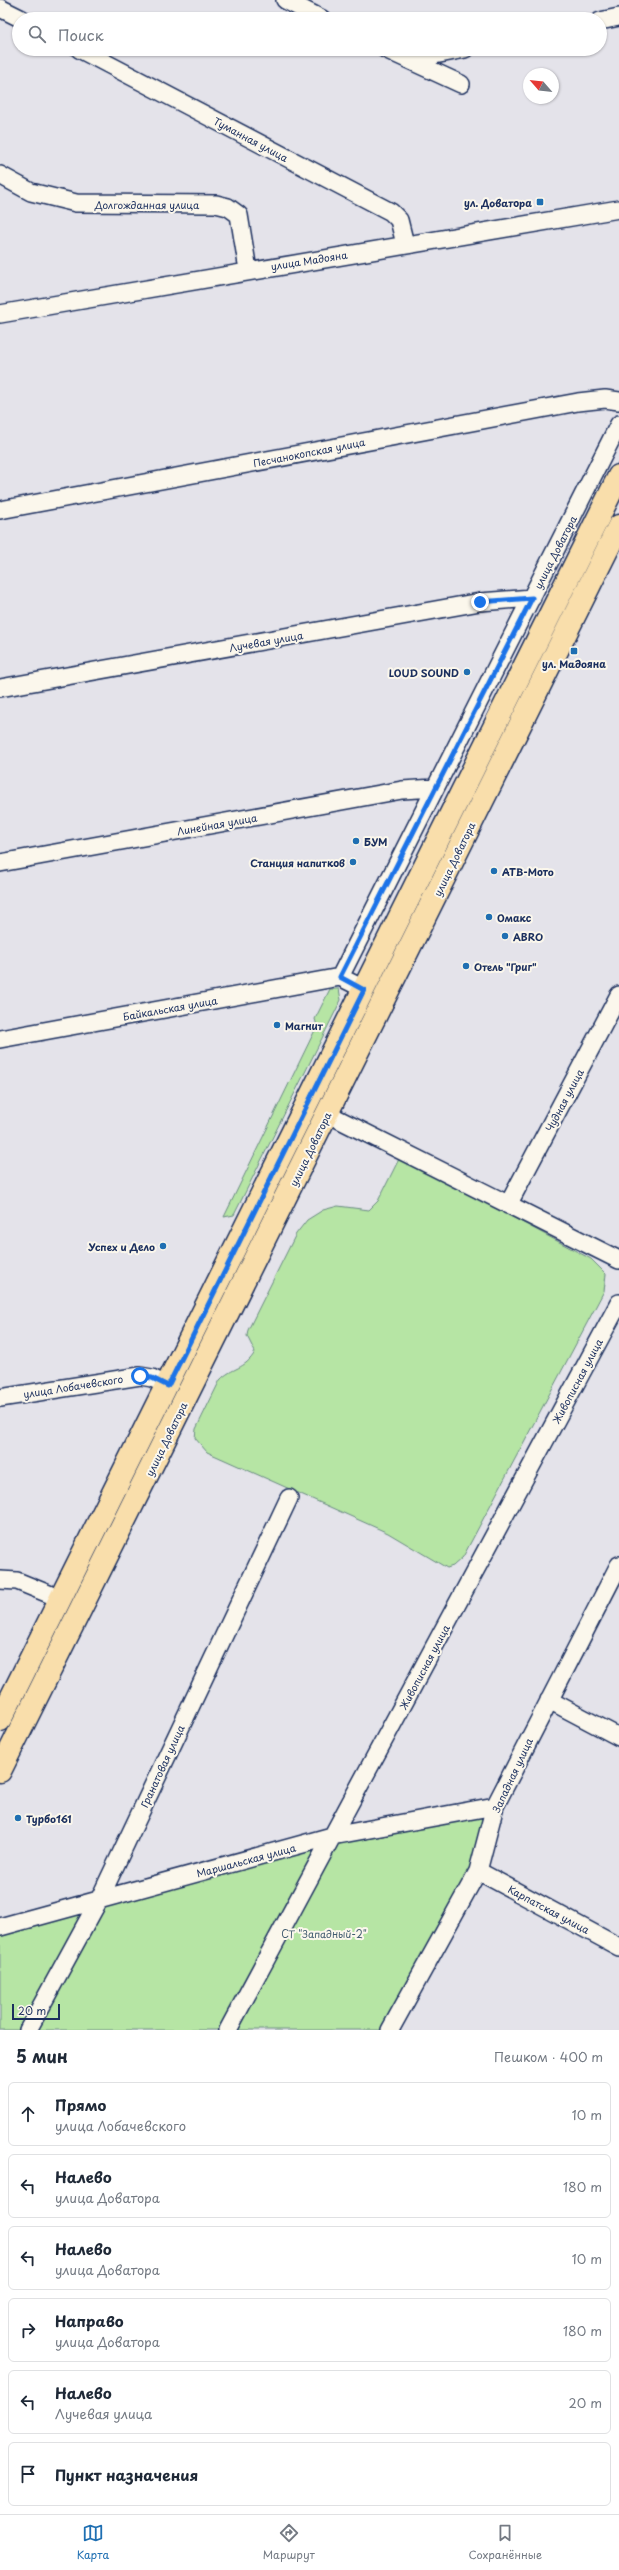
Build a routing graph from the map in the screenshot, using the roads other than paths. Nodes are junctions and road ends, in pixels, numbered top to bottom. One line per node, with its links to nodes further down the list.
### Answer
1 (285, 0): 3 (street)
2 (0, 8): 4 (street)
3 (308, 12)
4 (12, 14)
5 (619, 17): 6 (street)
6 (607, 20)
7 (92, 56): 14 (street, Туманная улица)
8 (400, 56): 10 (street)
9 (429, 56): 10 (street)
10 (409, 60): 11 (street)
11 (461, 84)
12 (0, 175): 15 (street, Долгожданная улица)
13 (619, 209): 14 (street, улица Мадояна)
14 (405, 244): 15 (street, улица Мадояна)
15 (248, 270): 16 (street, улица Мадояна)
16 (0, 314)
17 (619, 401): 20 (street, Песчанокопская улица)
18 (619, 424): 22 (street, улица Доватора)
19 (619, 476): 27 (main road)
20 (0, 510)
21 (619, 526): 30 (main road, улица Доватора)
22 (532, 598): 23 (street, Лучевая улица); 24 (street, улица Доватора)
23 (0, 688)
24 (435, 788): 25 (street, Линейная улица); 26 (street, улица Доватора)
25 (0, 863)
26 (340, 977): 27 (street); 29 (street, Байкальская улица)
27 (364, 990): 34 (main road)
28 (619, 995): 31 (street, Чудная улица)
29 (0, 1040)
30 (328, 1114): 31 (street); 43 (main road, улица Доватора)
31 (508, 1204): 32 (street)
32 (619, 1260)
33 (619, 1303): 45 (street, Живописная улица)
34 (168, 1386): 35 (street, улица Лобачевского); 39 (main road)
35 (0, 1398)
36 (289, 1498): 47 (street, Гранатовая улица)
37 (619, 1565): 40 (street, Западная улица)
38 (0, 1580): 39 (street)
39 (61, 1598): 41 (main road)
40 (549, 1700): 42 (street); 44 (street, Западная улица)
41 (0, 1720)
42 (619, 1737)
43 (0, 1771)
44 (496, 1806): 45 (street, Маршальская улица); 46 (street, Западная улица)
45 (332, 1836): 47 (street, Маршальская улица); 51 (street, Живописная улица)
46 (478, 1871): 49 (street, Карпатская улица); 52 (street, Западная улица)
47 (99, 1900): 48 (street, Маршальская улица); 50 (street, Гранатовая улица)
48 (0, 1927)
49 (619, 1947)
50 (28, 2030)
51 (228, 2030)
52 (390, 2030)

